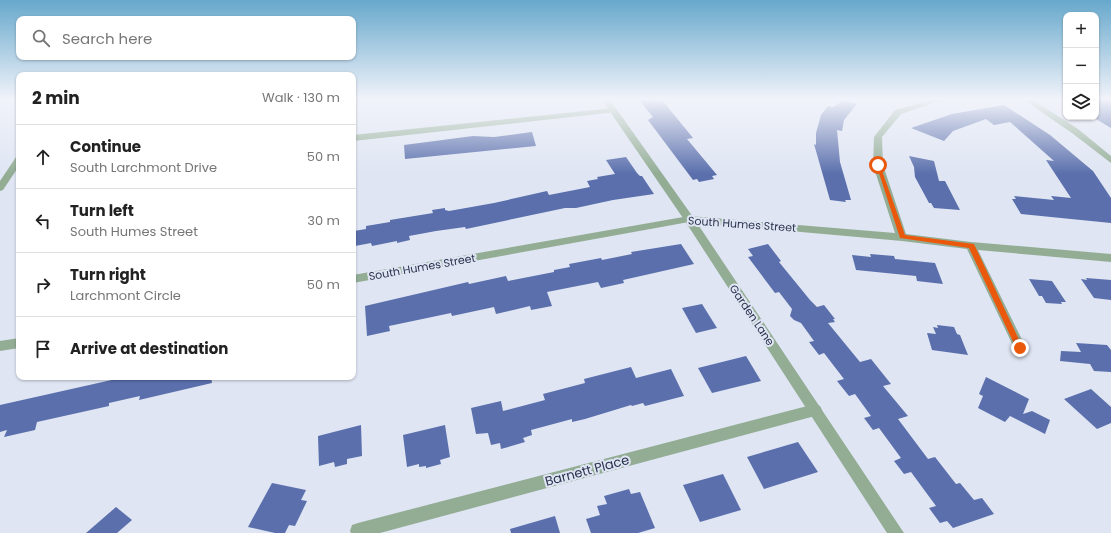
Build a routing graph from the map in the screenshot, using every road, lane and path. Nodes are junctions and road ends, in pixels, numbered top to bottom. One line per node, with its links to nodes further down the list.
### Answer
1 (455, 125): 5 (street)
2 (624, 125): 9 (street, Garden Lane)
3 (888, 125): 10 (street)
4 (1065, 125): 6 (street)
5 (356, 138)
6 (1111, 160)
7 (14, 172): 8 (street)
8 (0, 188)
9 (688, 219): 10 (street, South Humes Street); 13 (street, South Humes Street); 17 (street, Garden Lane)
10 (902, 237): 11 (street, South Humes Street)
11 (971, 246): 12 (street, South Humes Street); 16 (street)
12 (1111, 258)
13 (356, 278)
14 (16, 343): 15 (street)
15 (0, 346)
16 (1020, 348)
17 (815, 410): 18 (street, Barnett Place); 19 (street, Garden Lane)
18 (358, 531)
19 (896, 533)

